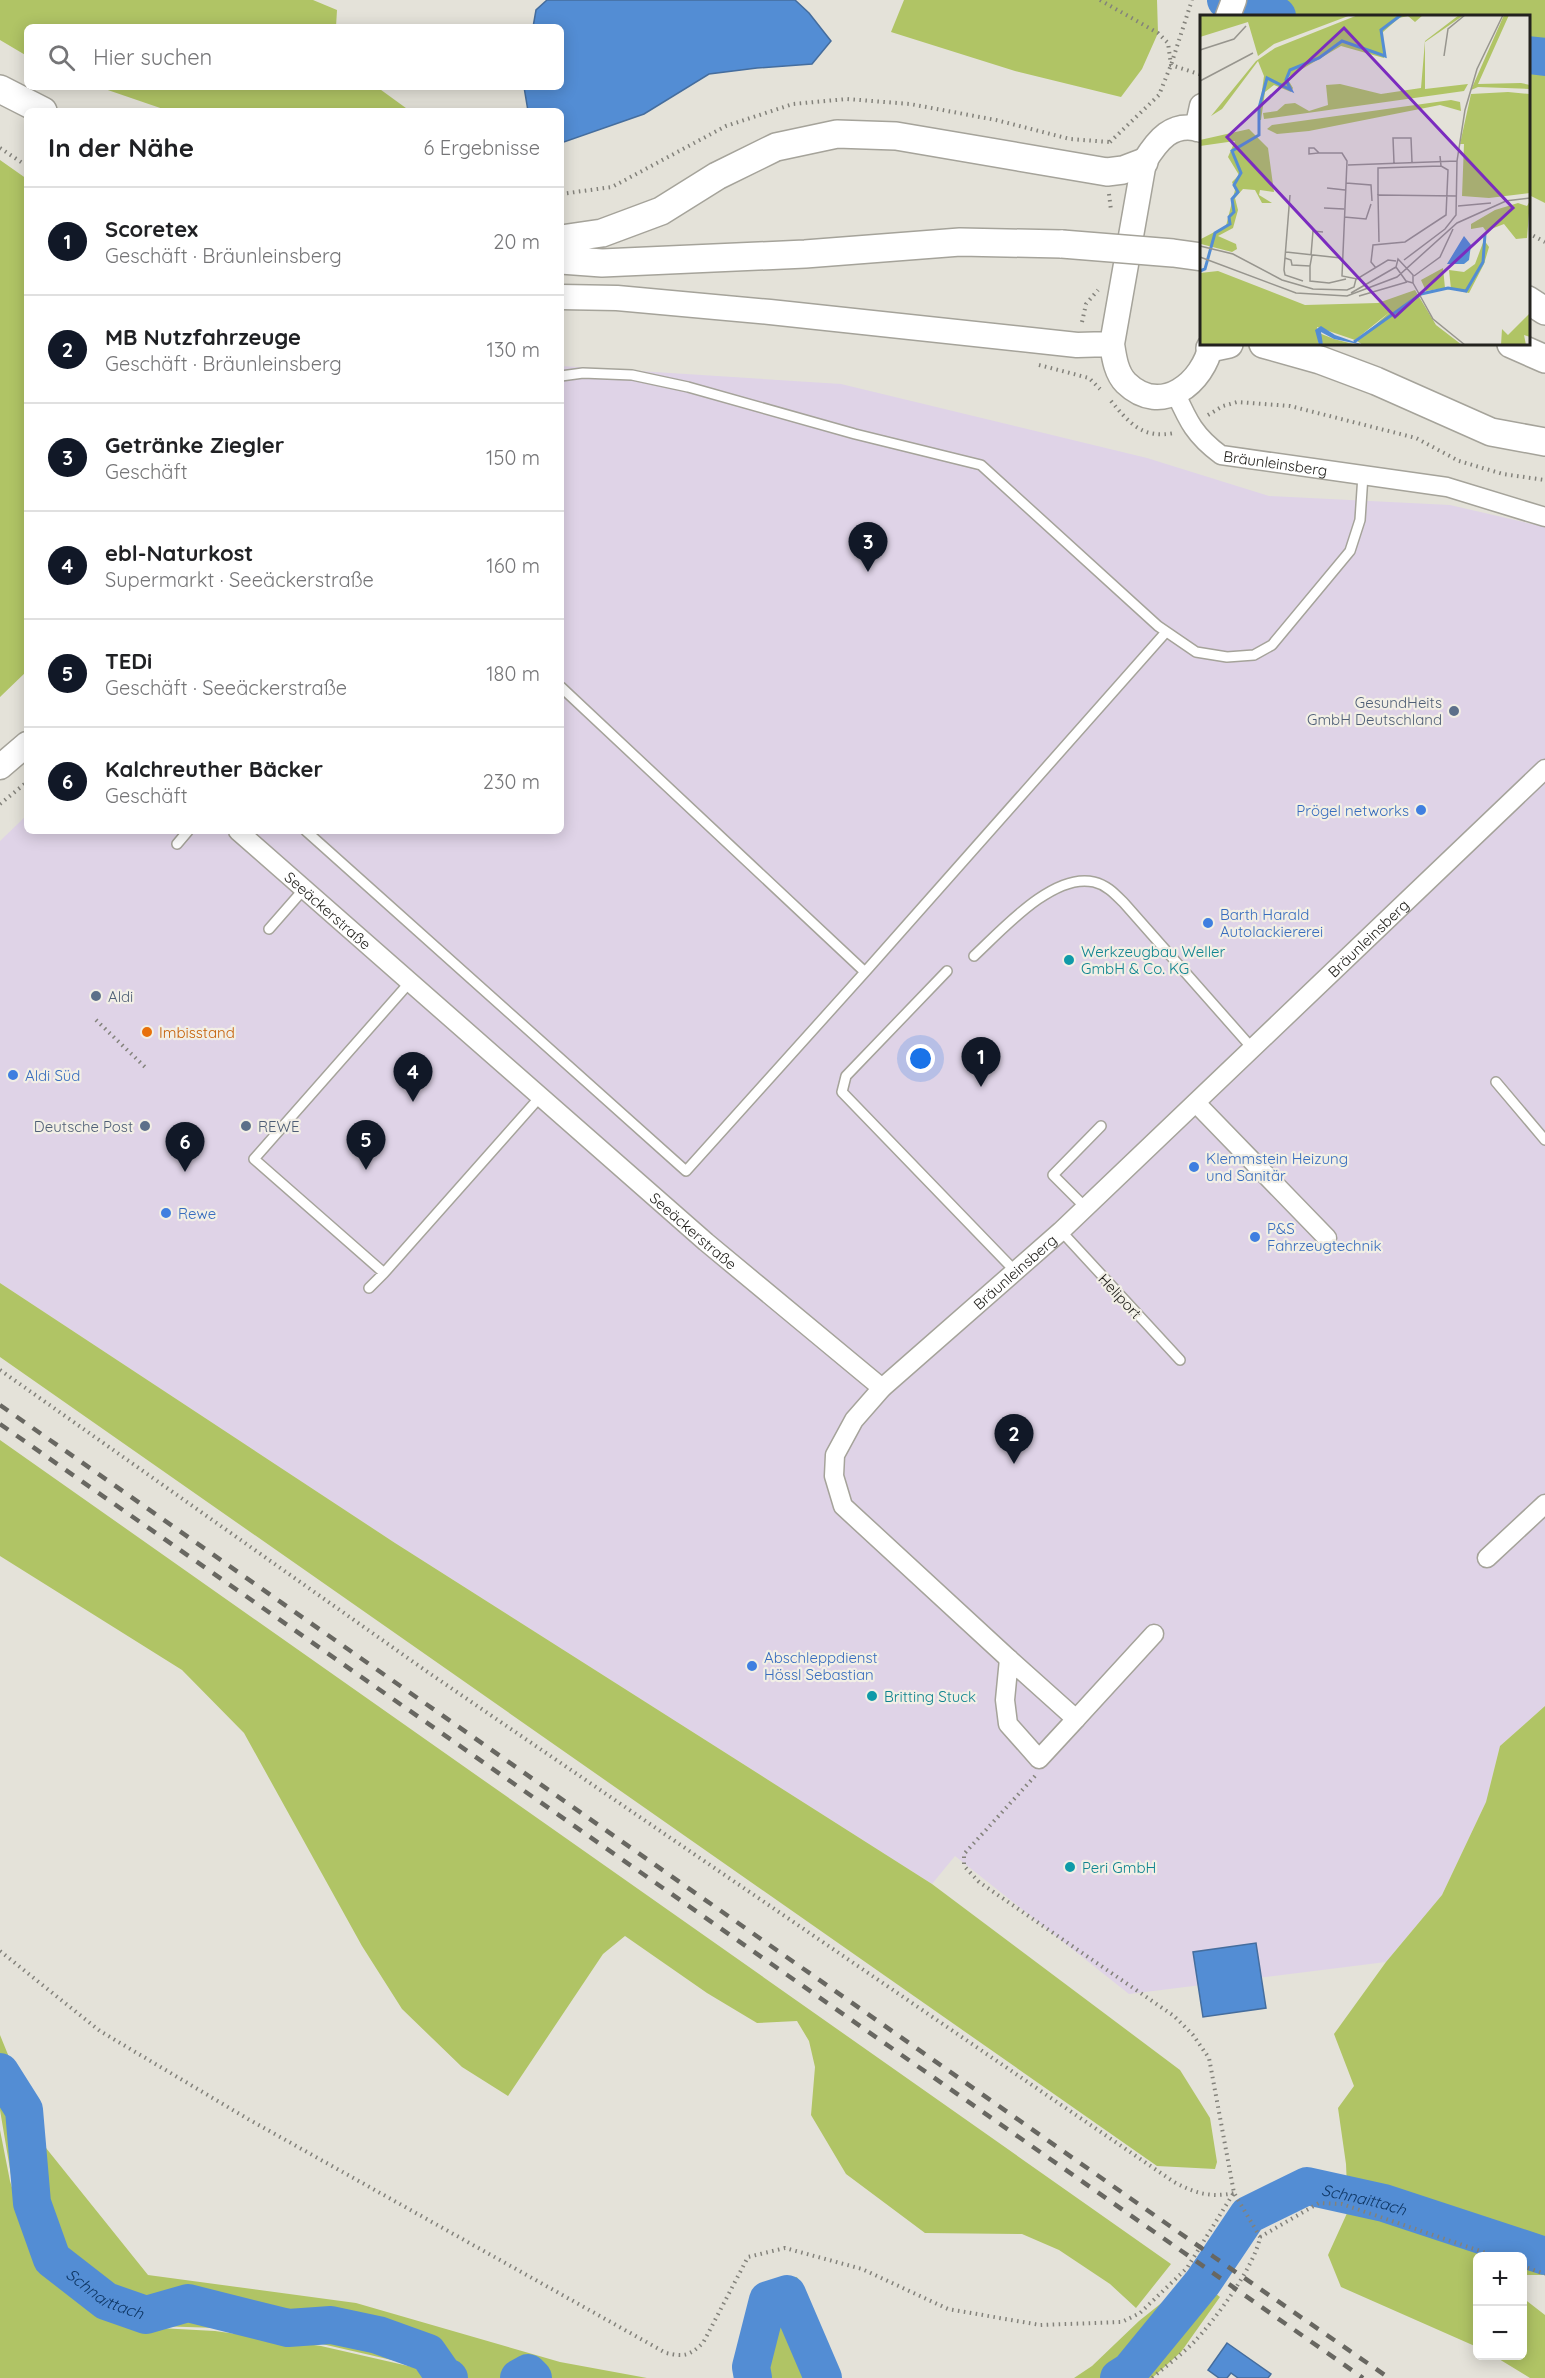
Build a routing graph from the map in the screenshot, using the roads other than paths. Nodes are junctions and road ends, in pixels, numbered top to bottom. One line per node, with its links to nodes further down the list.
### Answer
1 (1234, 0): 2 (main road)
2 (1228, 15)
3 (3, 91): 4 (main road); 5 (main road)
4 (37, 108)
5 (24, 114)
6 (1200, 122): 7 (main road)
7 (1144, 162): 8 (main road); 14 (main road)
8 (564, 239)
9 (1200, 257): 10 (main road, bridge)
10 (564, 260)
11 (564, 297): 14 (main road)
12 (1530, 301): 13 (main road)
13 (1545, 311)
14 (1112, 344): 20 (main road)
15 (1217, 345): 20 (main road)
16 (1267, 345): 21 (main road)
17 (1513, 345): 18 (main road)
18 (1545, 359)
19 (564, 376): 24 (lane)
20 (1176, 394): 22 (street, Bräunleinsberg)
21 (1545, 442)
22 (1363, 475): 23 (street, Bräunleinsberg); 24 (lane)
23 (1545, 517)
24 (1166, 632): 37 (lane)
25 (564, 690): 37 (lane)
26 (24, 747): 27 (main road)
27 (0, 767)
28 (1544, 773): 39 (street, Bräunleinsberg)
29 (185, 834): 32 (lane)
30 (241, 834): 33 (street, Seeäckerstraße)
31 (309, 834): 37 (lane)
32 (177, 844)
33 (304, 889): 34 (lane); 38 (street, Seeäckerstraße)
34 (268, 929)
35 (974, 956): 39 (lane)
36 (947, 971): 48 (lane)
37 (865, 972)
38 (410, 982): 41 (street, Seeäckerstraße); 49 (lane)
39 (1252, 1048): 42 (street, Bräunleinsberg)
40 (1496, 1082): 44 (lane)
41 (540, 1097): 49 (lane); 52 (street, Seeäckerstraße)
42 (1196, 1103): 45 (street, Bräunleinsberg); 47 (street)
43 (1101, 1126): 45 (lane)
44 (1545, 1140)
45 (1085, 1207): 46 (street, Bräunleinsberg)
46 (1061, 1231): 48 (street, Bräunleinsberg); 51 (lane, Heliport)
47 (1327, 1238)
48 (1016, 1272): 52 (street, Bräunleinsberg)
49 (384, 1274): 50 (lane)
50 (369, 1288)
51 (1180, 1360)
52 (882, 1388): 56 (street)
53 (1545, 1504): 54 (street)
54 (1487, 1558)
55 (1154, 1634): 57 (street)
56 (1009, 1659): 57 (street); 57 (street)
57 (1076, 1719)

